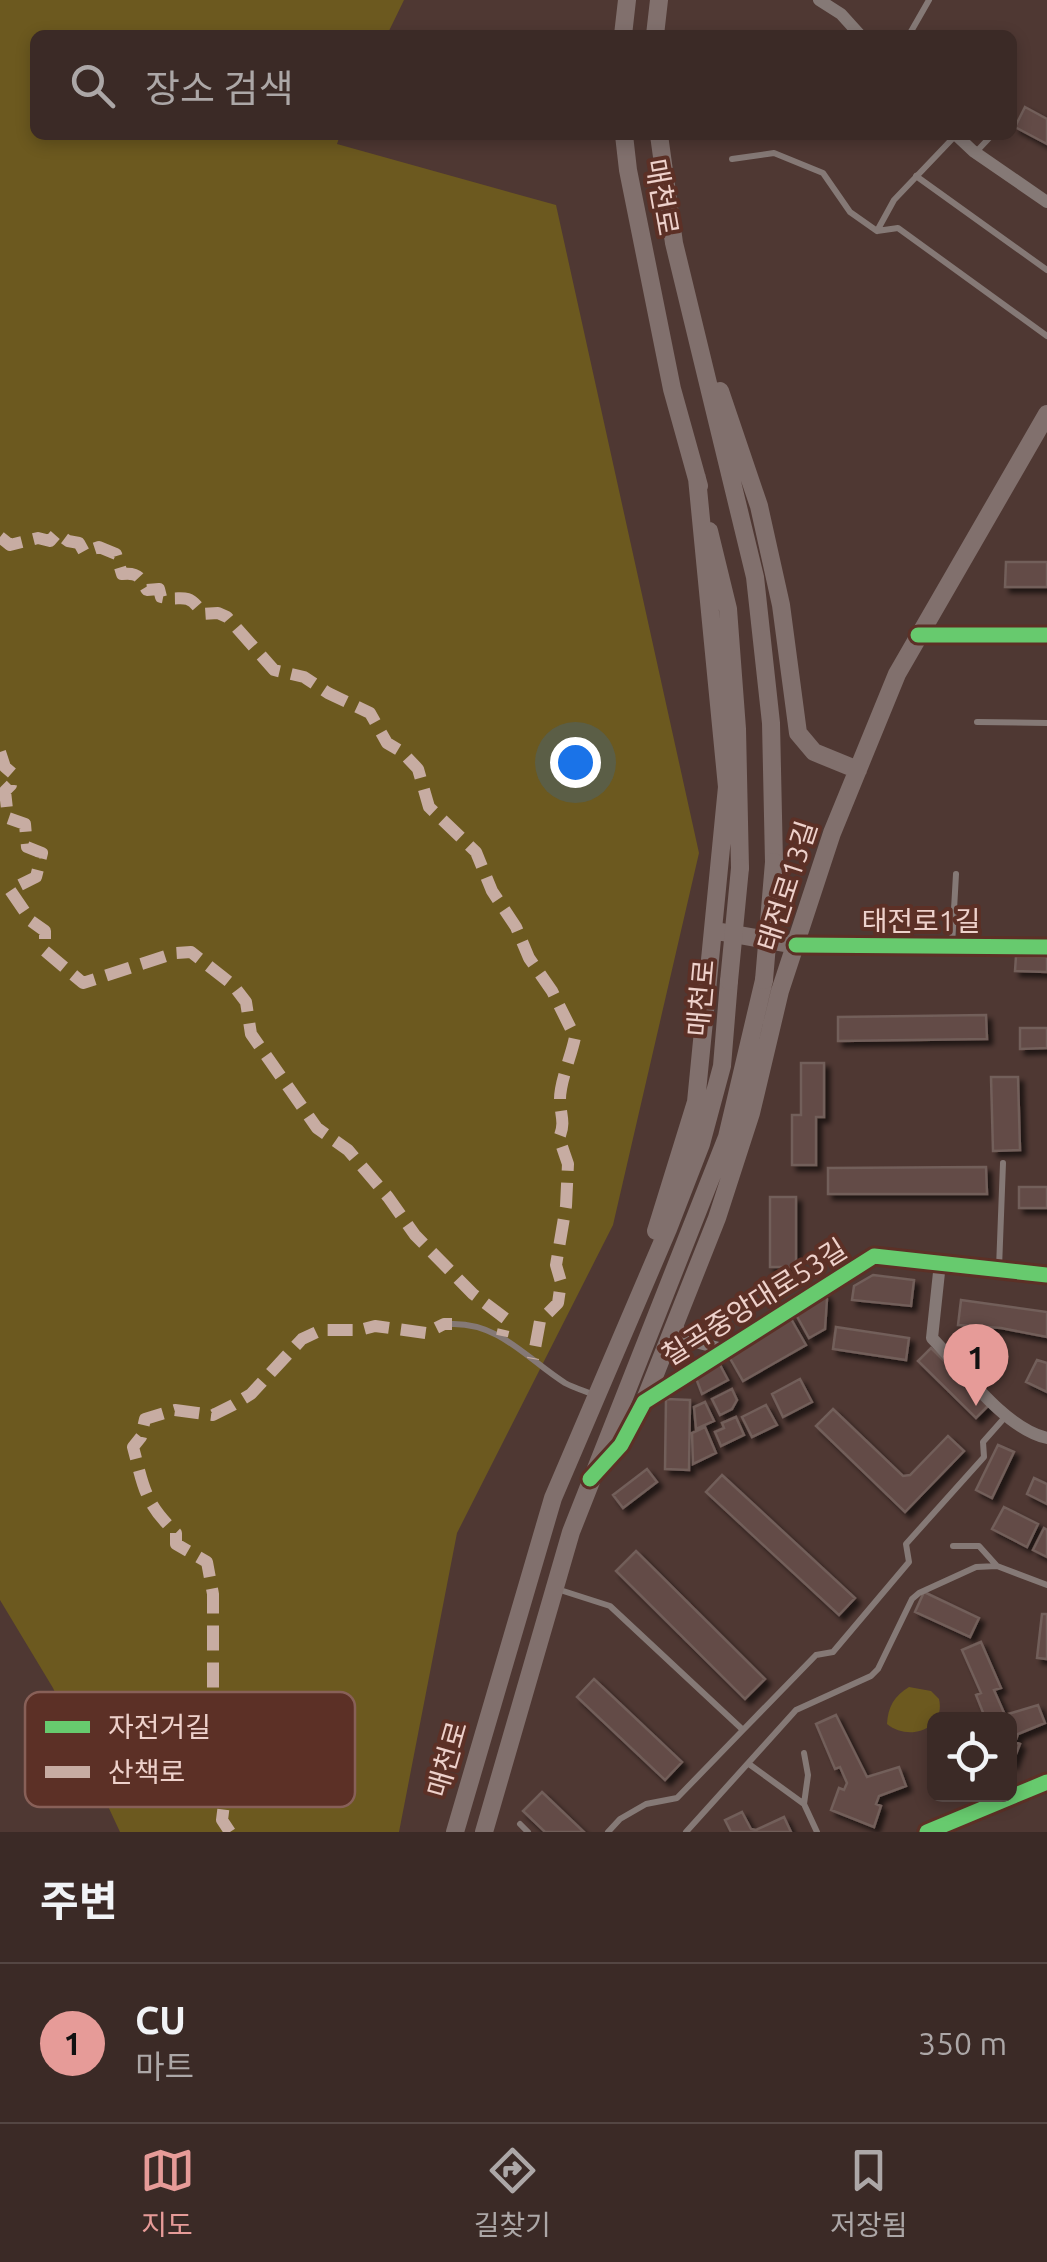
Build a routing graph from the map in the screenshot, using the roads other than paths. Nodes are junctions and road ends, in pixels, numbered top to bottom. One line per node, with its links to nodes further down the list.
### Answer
1 (626, 0): 5 (main road)
2 (660, 0): 6 (main road)
3 (819, 0): 7 (street)
4 (929, 0): 8 (lane)
5 (623, 30)
6 (656, 30)
7 (855, 30)
8 (912, 30)
9 (625, 140): 23 (main road, 매천로)
10 (660, 140): 21 (main road, 매천로)
11 (951, 140): 16 (lane)
12 (962, 140): 14 (street)
13 (987, 140): 14 (lane)
14 (976, 152): 17 (street)
15 (732, 159): 18 (lane)
16 (916, 176): 18 (lane); 19 (lane)
17 (1047, 202)
18 (877, 230): 20 (lane)
19 (1047, 270)
20 (1047, 336)
21 (698, 343): 28 (main road); 46 (main road, 매천로, bridge)
22 (1047, 414): 25 (main road, 태전로13길)
23 (697, 478): 30 (main road); 38 (main road, 매천로, bridge)
24 (1047, 635): 25 (street)
25 (918, 636): 28 (main road, 태전로13길)
26 (976, 722): 27 (lane)
27 (1047, 723)
28 (858, 770): 31 (main road, 태전로13길)
29 (956, 874): 32 (lane)
30 (714, 930): 31 (main road); 38 (main road)
31 (796, 945): 32 (street, 태전로1길); 40 (main road, 태전로13길)
32 (952, 945): 33 (street, 태전로1길)
33 (1047, 946)
34 (1003, 1163): 36 (lane)
35 (940, 1263): 36 (street, 칠곡중앙대로53길); 41 (street, 칠곡중앙대로53길); 44 (street)
36 (999, 1270): 37 (street, 칠곡중앙대로53길)
37 (1047, 1276)
38 (630, 1313): 42 (main road, 매천로)
39 (452, 1324): 42 (lane)
40 (674, 1327): 41 (street); 43 (main road, 태전로13길)
41 (723, 1349): 43 (street, 칠곡중앙대로53길)
42 (596, 1395): 57 (main road, 매천로)
43 (644, 1402): 46 (street, 칠곡중앙대로53길)
44 (1006, 1415): 45 (street); 51 (lane)
45 (1047, 1438)
46 (590, 1479): 50 (main road, 매천로)
47 (953, 1546): 48 (lane)
48 (998, 1566): 49 (lane); 53 (lane)
49 (1047, 1584)
50 (552, 1587): 51 (lane); 58 (main road, 매천로)
51 (744, 1730): 60 (lane)
52 (804, 1753): 55 (lane)
53 (750, 1764): 55 (lane); 61 (lane)
54 (1047, 1782): 63 (street)
55 (804, 1804): 62 (lane)
56 (520, 1824): 59 (lane)
57 (455, 1832)
58 (484, 1832)
59 (528, 1832)
60 (608, 1832)
61 (686, 1832)
62 (818, 1832)
63 (927, 1832)

